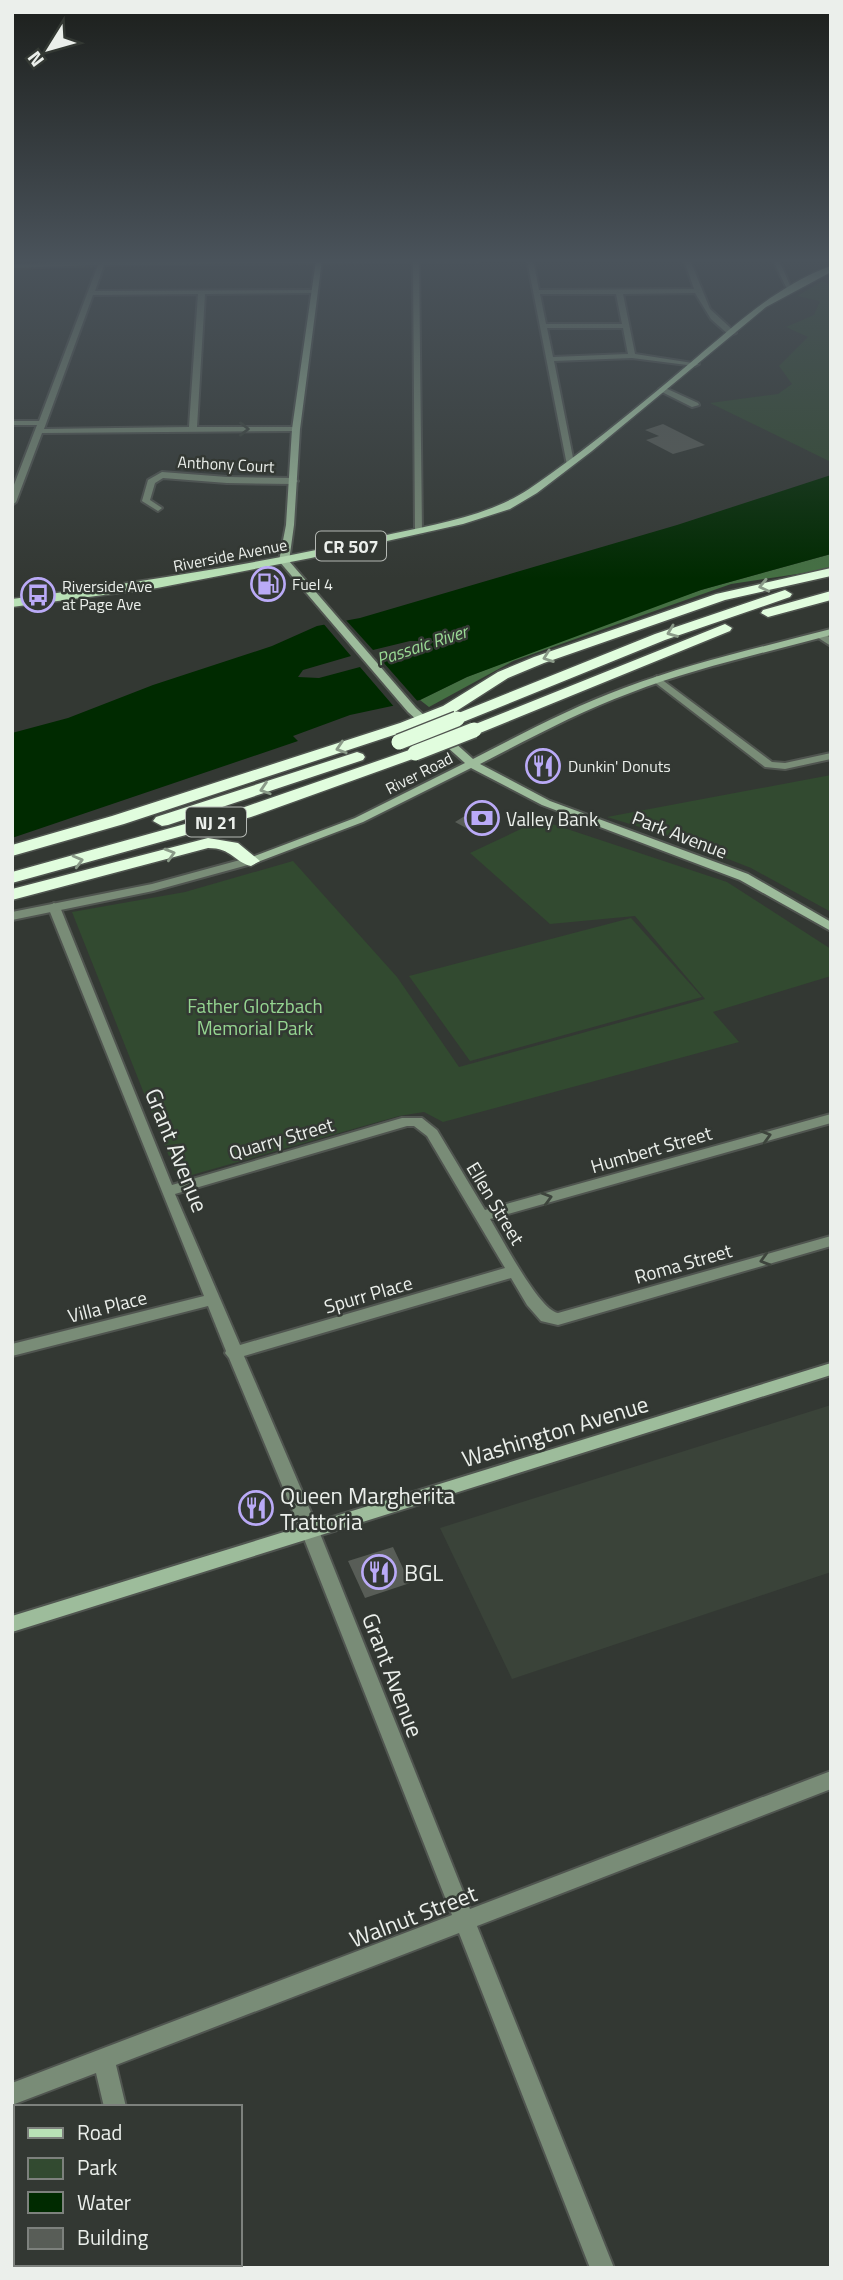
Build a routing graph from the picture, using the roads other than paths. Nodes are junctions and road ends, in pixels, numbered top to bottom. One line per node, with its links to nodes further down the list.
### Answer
1 (63, 366): 10 (street)
2 (197, 366): 11 (street)
3 (304, 366): 12 (main road)
4 (417, 366): 17 (street)
5 (550, 366): 13 (street)
6 (692, 366): 7 (main road, Riverside Avenue / CR 507)
7 (663, 389): 8 (street); 13 (main road, Riverside Avenue / CR 507)
8 (695, 405)
9 (12, 423): 10 (street)
10 (41, 427): 11 (street); 15 (street)
11 (192, 429): 12 (street, one-way to 12)
12 (296, 429): 14 (main road)
13 (570, 463): 17 (main road, Riverside Avenue / CR 507)
14 (294, 481): 16 (street, Anthony Court); 18 (main road)
15 (12, 502)
16 (158, 508)
17 (419, 531): 18 (main road, Riverside Avenue / CR 507)
18 (284, 561): 22 (main road, Riverside Avenue / CR 507); 26 (main road, Park Avenue)
19 (831, 572): 26 (highway, one-way to 26)
20 (831, 582): 30 (highway, NJ 21, one-way to 30, bridge)
21 (831, 595): 32 (highway, NJ 21, one-way to 21, bridge)
22 (12, 603)
23 (825, 633): 24 (street); 25 (main road, River Road)
24 (831, 643)
25 (657, 680): 27 (street); 28 (main road, River Road)
26 (417, 715): 28 (main road, Park Avenue); 29 (highway, one-way to 29)
27 (831, 756)
28 (472, 764): 31 (main road, River Road); 36 (main road, Park Avenue)
29 (12, 851)
30 (12, 861)
31 (251, 861): 33 (highway, one-way to 31); 34 (street, River Road)
32 (12, 878)
33 (12, 895)
34 (54, 907): 35 (street, River Road); 39 (street, Grant Avenue)
35 (12, 916)
36 (831, 927)
37 (831, 1118): 40 (street, Humbert Street, one-way to 37)
38 (407, 1121): 39 (street, Quarry Street); 40 (street, Ellen Street)
39 (167, 1191): 43 (street, Grant Avenue)
40 (482, 1216): 42 (street, Ellen Street)
41 (831, 1241): 44 (street, Roma Street, one-way to 44)
42 (515, 1271): 44 (street, Ellen Street); 46 (street, Spurr Place)
43 (211, 1300): 45 (street, Villa Place); 46 (street, Grant Avenue)
44 (546, 1317)
45 (12, 1350)
46 (233, 1353): 48 (street, Grant Avenue)
47 (831, 1369): 48 (main road, Washington Avenue)
48 (310, 1531): 49 (main road, Washington Avenue); 51 (street, Grant Avenue)
49 (12, 1624)
50 (831, 1780): 51 (street, Walnut Street)
51 (464, 1923): 52 (street, Walnut Street); 55 (street, Grant Avenue)
52 (104, 2060): 53 (street, Walnut Street); 54 (street)
53 (12, 2094)
54 (115, 2105)
55 (602, 2268)

